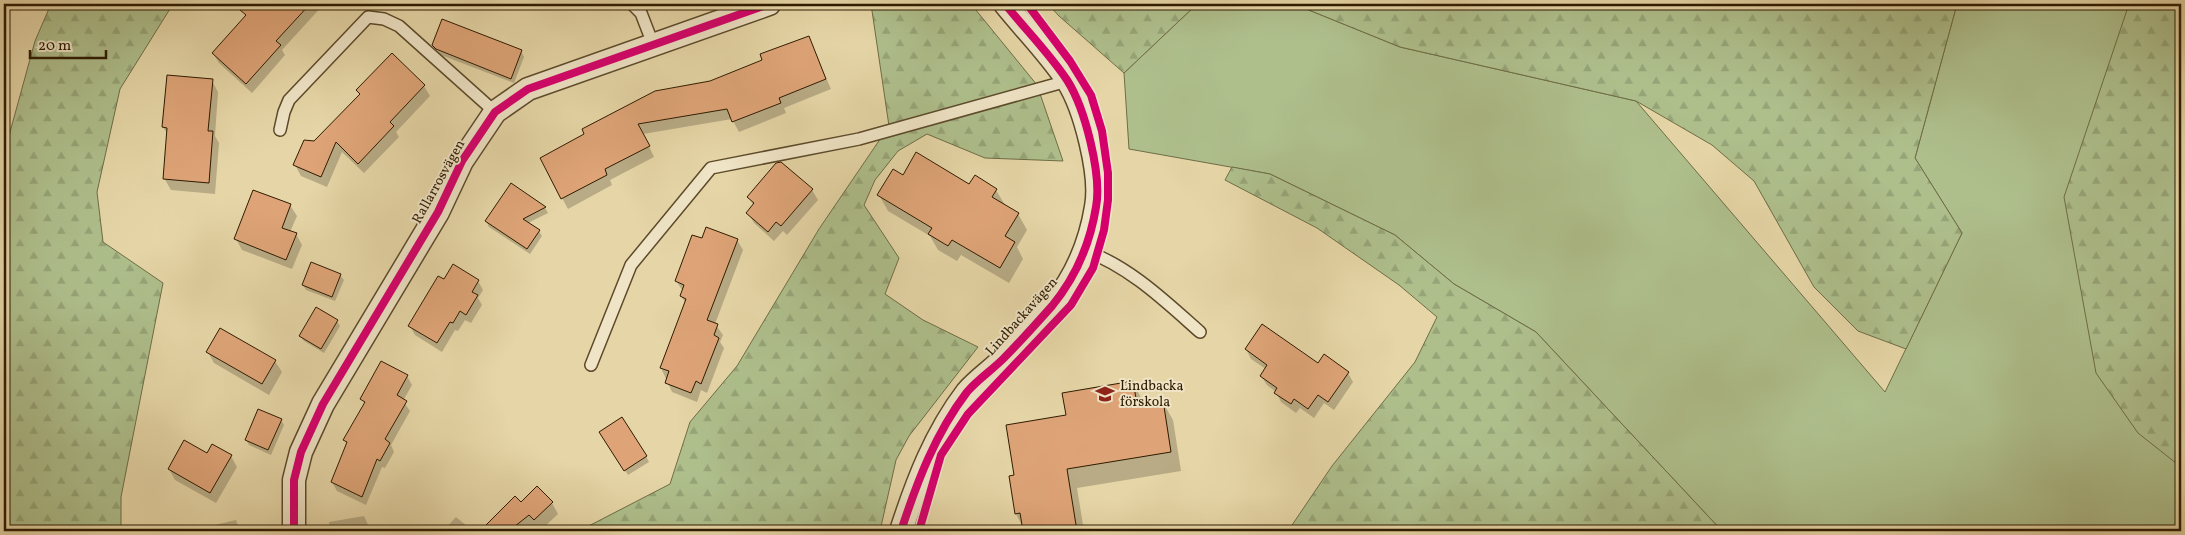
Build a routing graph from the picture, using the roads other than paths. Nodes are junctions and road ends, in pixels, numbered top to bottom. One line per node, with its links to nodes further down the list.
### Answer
1 (632, 4): 4 (lane)
2 (769, 4): 4 (street, Rallarrosvägen)
3 (1005, 4): 5 (street, Lindbackavägen)
4 (653, 44): 6 (street, Rallarrosvägen)
5 (1067, 81): 8 (street, Lindbackavägen); 10 (lane)
6 (495, 112): 7 (lane); 11 (street, Rallarrosvägen)
7 (280, 130)
8 (1084, 250): 9 (lane); 12 (street, Lindbackavägen)
9 (1200, 332)
10 (591, 365)
11 (294, 531)
12 (901, 531)

